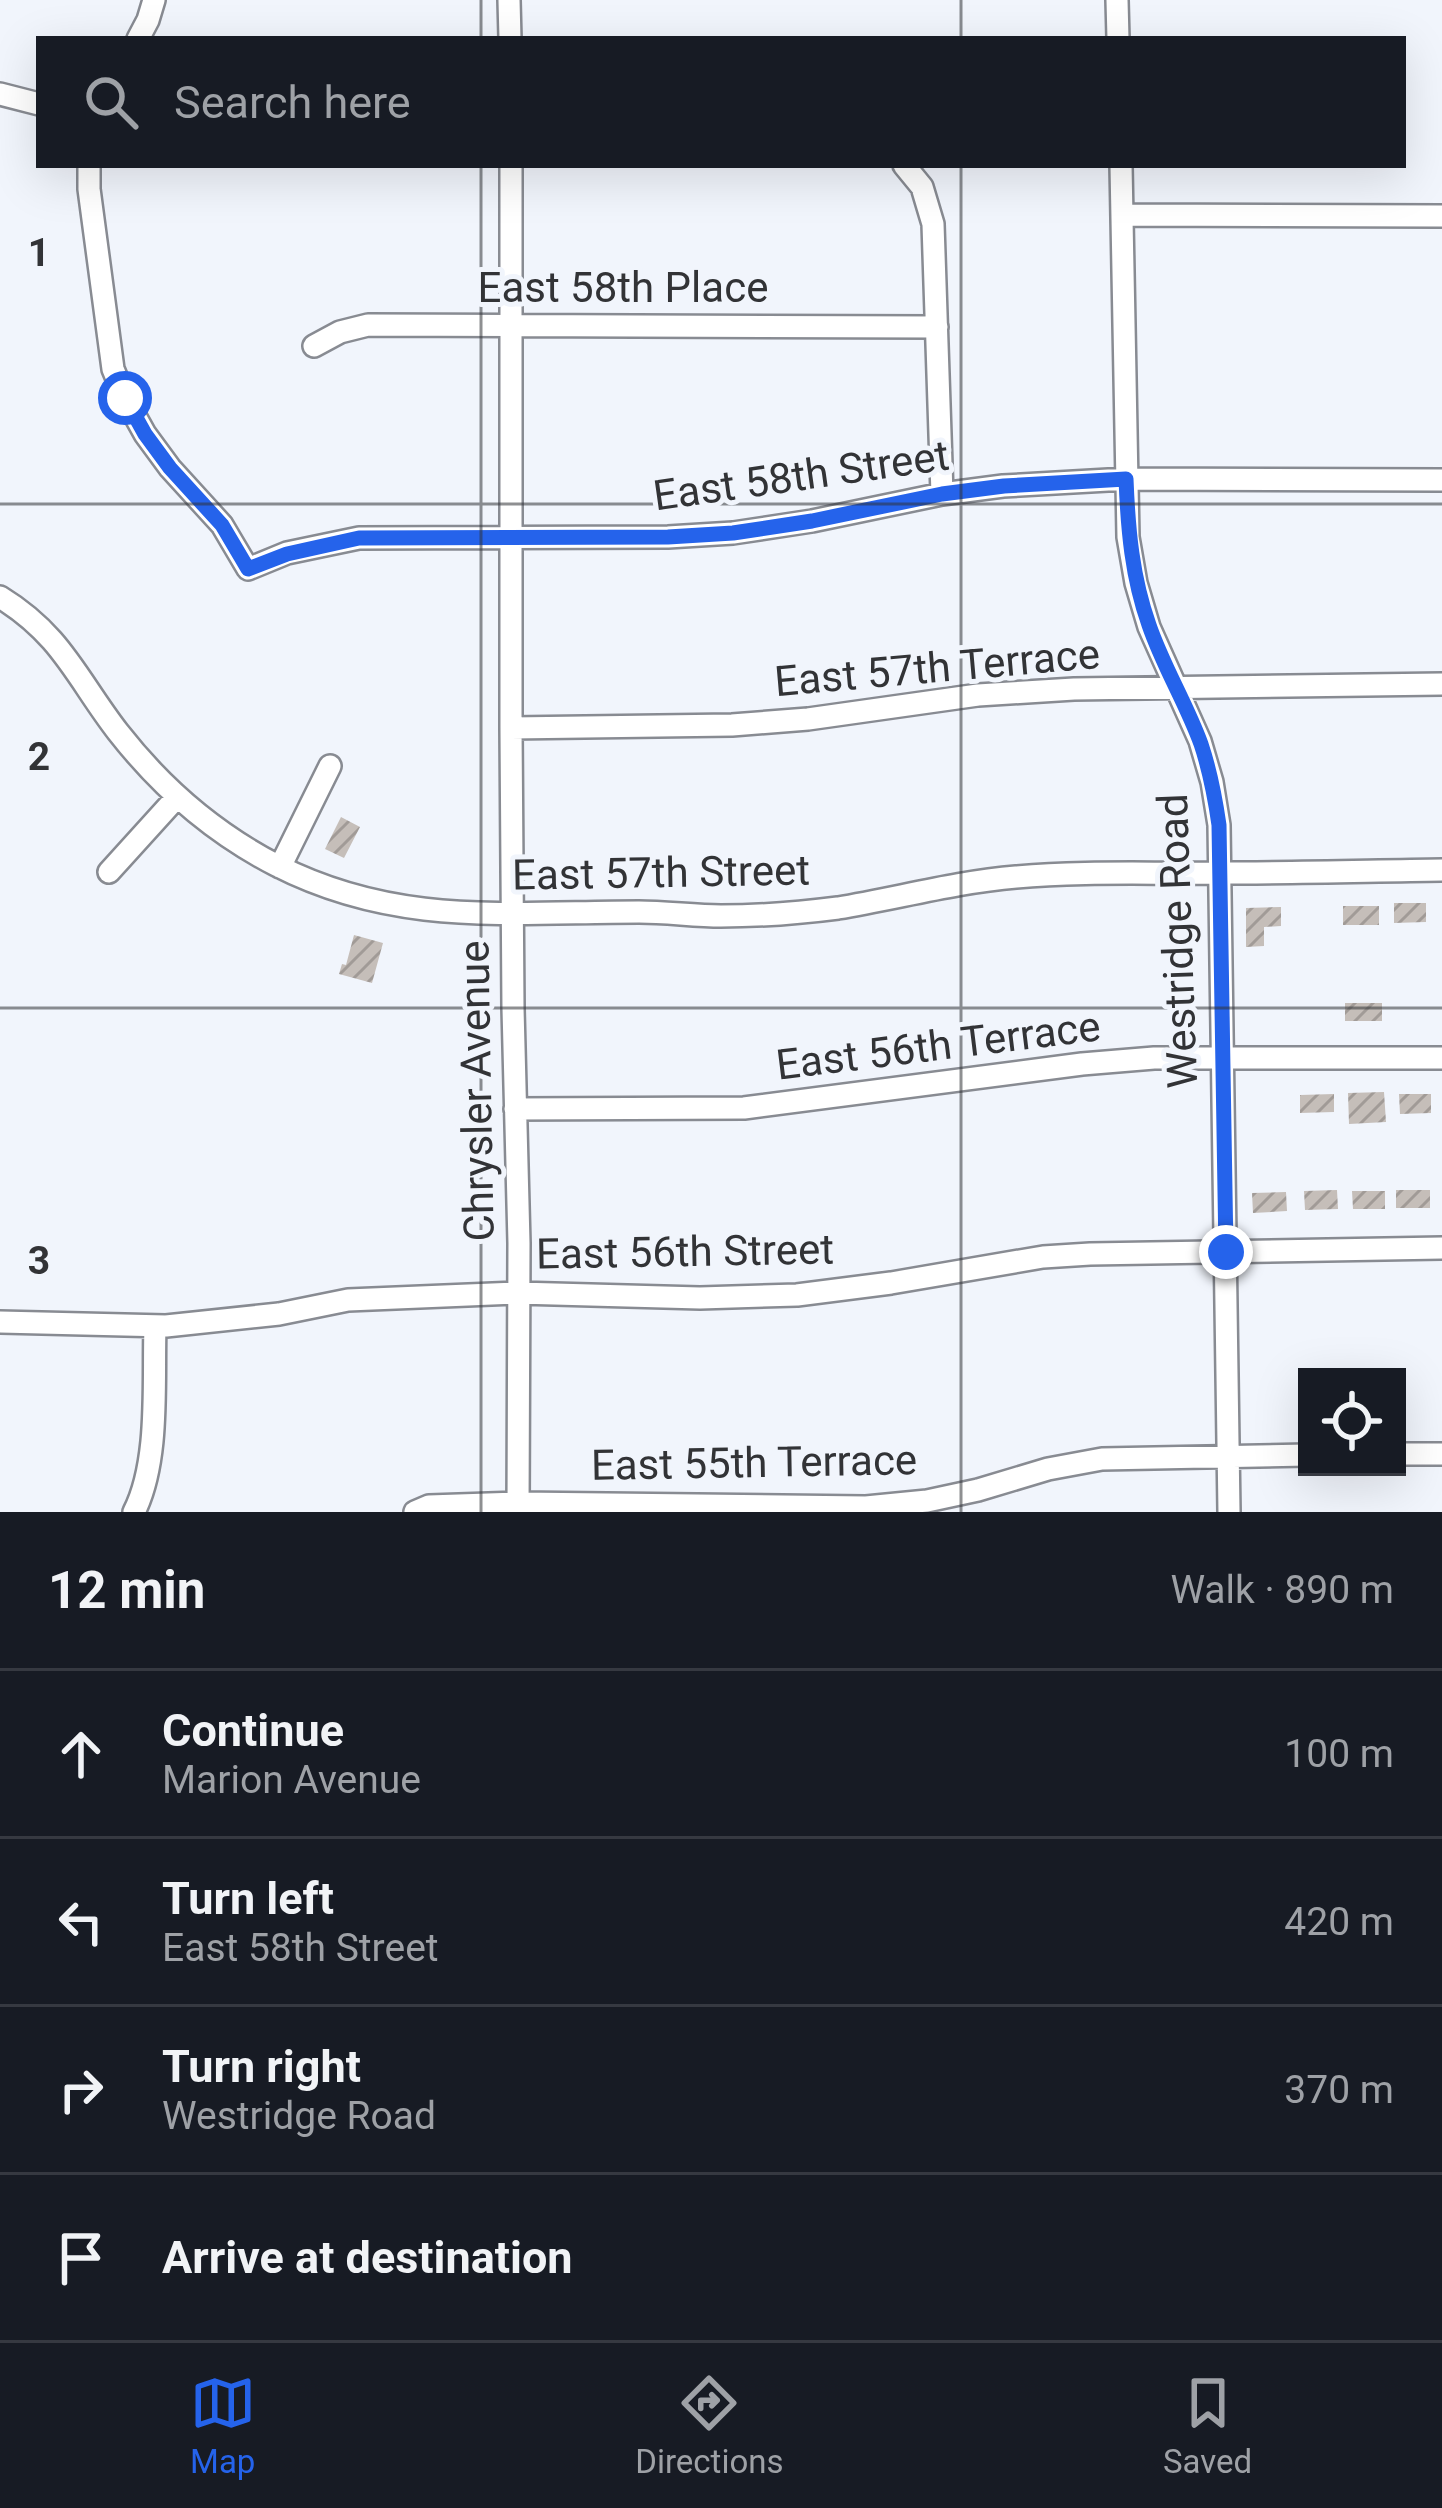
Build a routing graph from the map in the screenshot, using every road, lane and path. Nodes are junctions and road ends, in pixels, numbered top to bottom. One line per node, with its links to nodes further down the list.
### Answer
1 (154, 0): 4 (street)
2 (509, 0): 5 (street)
3 (1118, 0): 6 (street)
4 (140, 36)
5 (510, 36)
6 (1118, 36)
7 (0, 94): 8 (street)
8 (36, 103)
9 (88, 168): 21 (street, East 58th Street)
10 (511, 168): 15 (street, Chrysler Avenue)
11 (906, 168): 16 (street)
12 (1121, 168): 13 (street, Westridge Road)
13 (1122, 215): 14 (street); 18 (street, Westridge Road)
14 (1442, 216)
15 (511, 326): 16 (street, East 58th Place); 17 (street, East 58th Place); 21 (street, Chrysler Avenue)
16 (937, 327): 20 (street)
17 (314, 346)
18 (1126, 479): 19 (street, East 58th Street); 20 (street, East 58th Street); 24 (street, Westridge Road)
19 (1442, 479)
20 (942, 494): 21 (street, East 58th Street)
21 (511, 538): 25 (street, Chrysler Avenue)
22 (0, 598): 27 (street, East 57th Street)
23 (1442, 684): 24 (street, East 57th Terrace)
24 (1176, 688): 25 (street, East 57th Terrace); 31 (street, Westridge Road)
25 (511, 728): 32 (street, Chrysler Avenue)
26 (330, 766): 28 (street)
27 (177, 797): 28 (street, East 57th Street); 30 (street)
28 (280, 867): 32 (street, East 57th Street)
29 (1442, 871): 31 (street, East 57th Street)
30 (109, 872)
31 (1220, 874): 32 (street, East 57th Street); 34 (street, Westridge Road)
32 (512, 914): 35 (street, Chrysler Avenue)
33 (1442, 1058): 34 (street, East 56th Terrace)
34 (1223, 1059): 35 (street, East 56th Terrace); 37 (street, Westridge Road)
35 (515, 1109): 38 (street, Chrysler Avenue)
36 (1442, 1248): 37 (street, East 56th Street)
37 (1226, 1252): 38 (street, East 56th Street); 43 (street, Westridge Road)
38 (518, 1293): 40 (street, East 56th Street); 45 (street, Chrysler Avenue)
39 (0, 1322): 40 (street, East 56th Street)
40 (155, 1326): 46 (street)
41 (1406, 1454): 42 (street)
42 (1442, 1454)
43 (1228, 1455): 44 (street, East 55th Terrace); 45 (street, East 55th Terrace); 48 (street, Westridge Road)
44 (1298, 1455)
45 (518, 1507): 47 (street, East 55th Terrace)
46 (134, 1512)
47 (416, 1512)
48 (1229, 1512)

